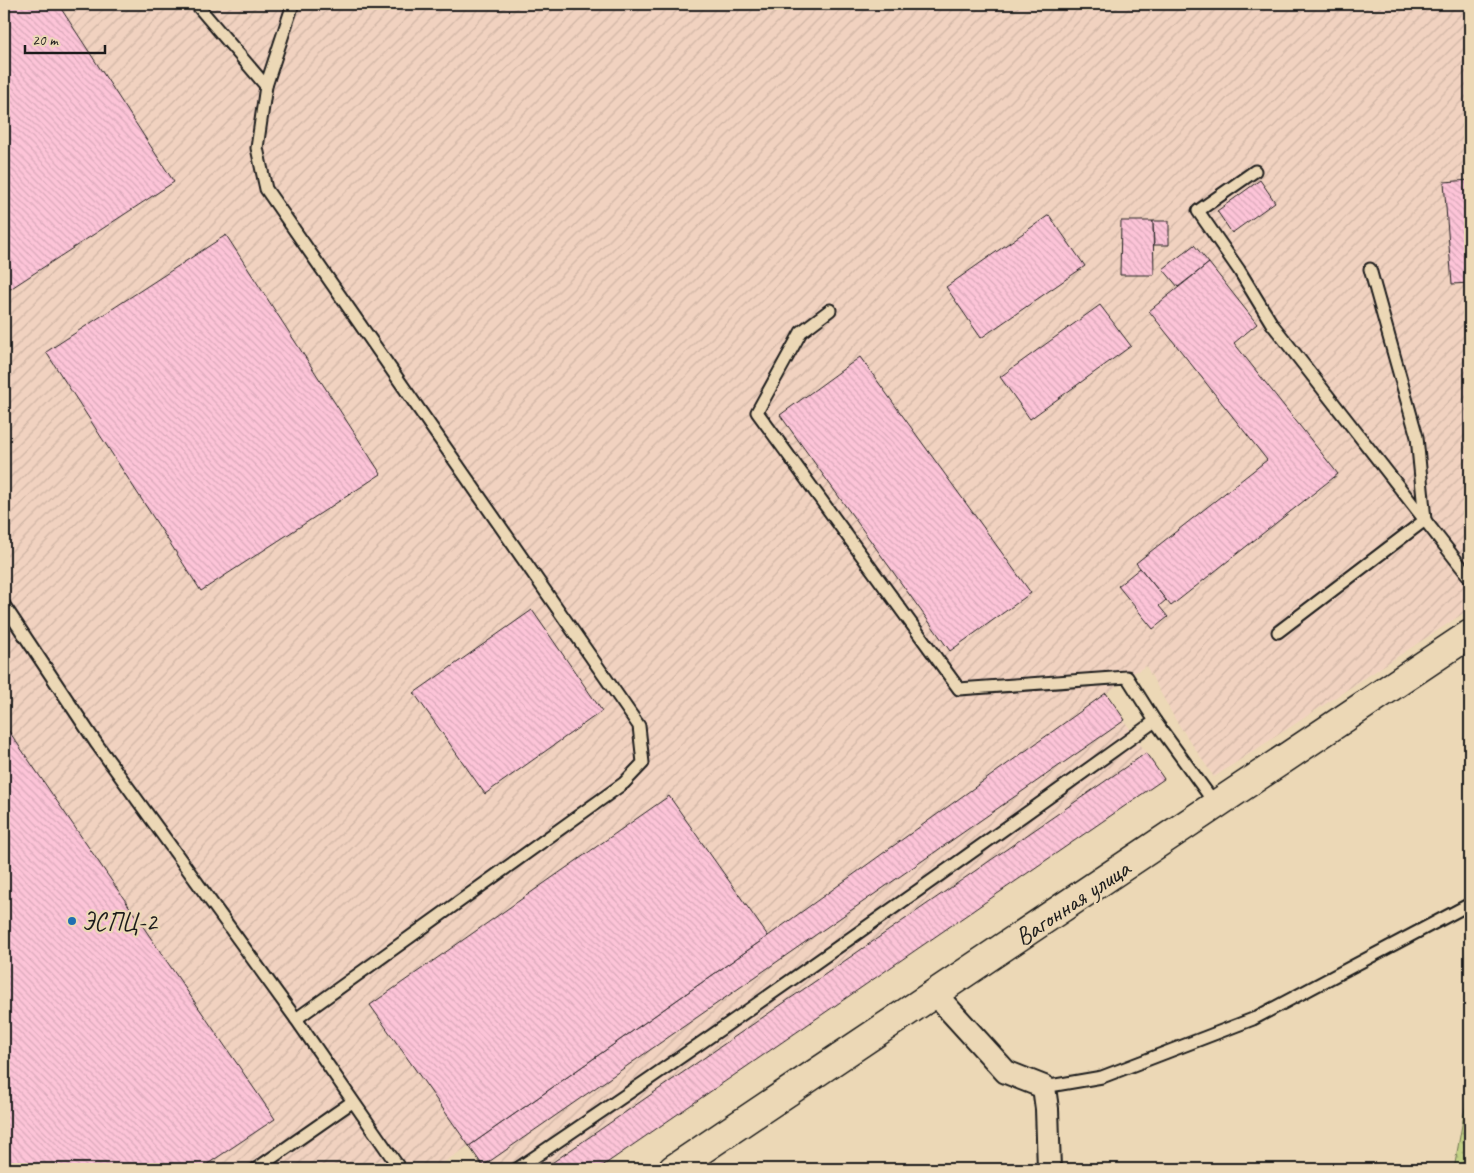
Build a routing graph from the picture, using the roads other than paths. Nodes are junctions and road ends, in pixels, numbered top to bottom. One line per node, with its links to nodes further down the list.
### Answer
1 (196, 4): 3 (lane)
2 (293, 4): 3 (lane)
3 (266, 86): 16 (lane)
4 (1255, 171): 7 (lane)
5 (1370, 269): 7 (lane)
6 (830, 310): 12 (lane)
7 (1425, 520): 8 (lane); 10 (lane)
8 (1470, 578)
9 (4, 605): 16 (lane)
10 (1278, 632)
11 (1470, 634): 13 (street, Вагонная улица)
12 (1155, 721): 13 (lane); 21 (lane)
13 (1216, 805): 15 (street, Вагонная улица)
14 (1470, 904): 17 (lane)
15 (935, 994): 17 (street); 22 (street, Вагонная улица)
16 (296, 1019): 18 (lane)
17 (1044, 1087): 23 (street)
18 (352, 1102): 19 (lane); 20 (lane)
19 (256, 1169)
20 (400, 1169)
21 (517, 1169)
22 (674, 1169)
23 (1049, 1169)

